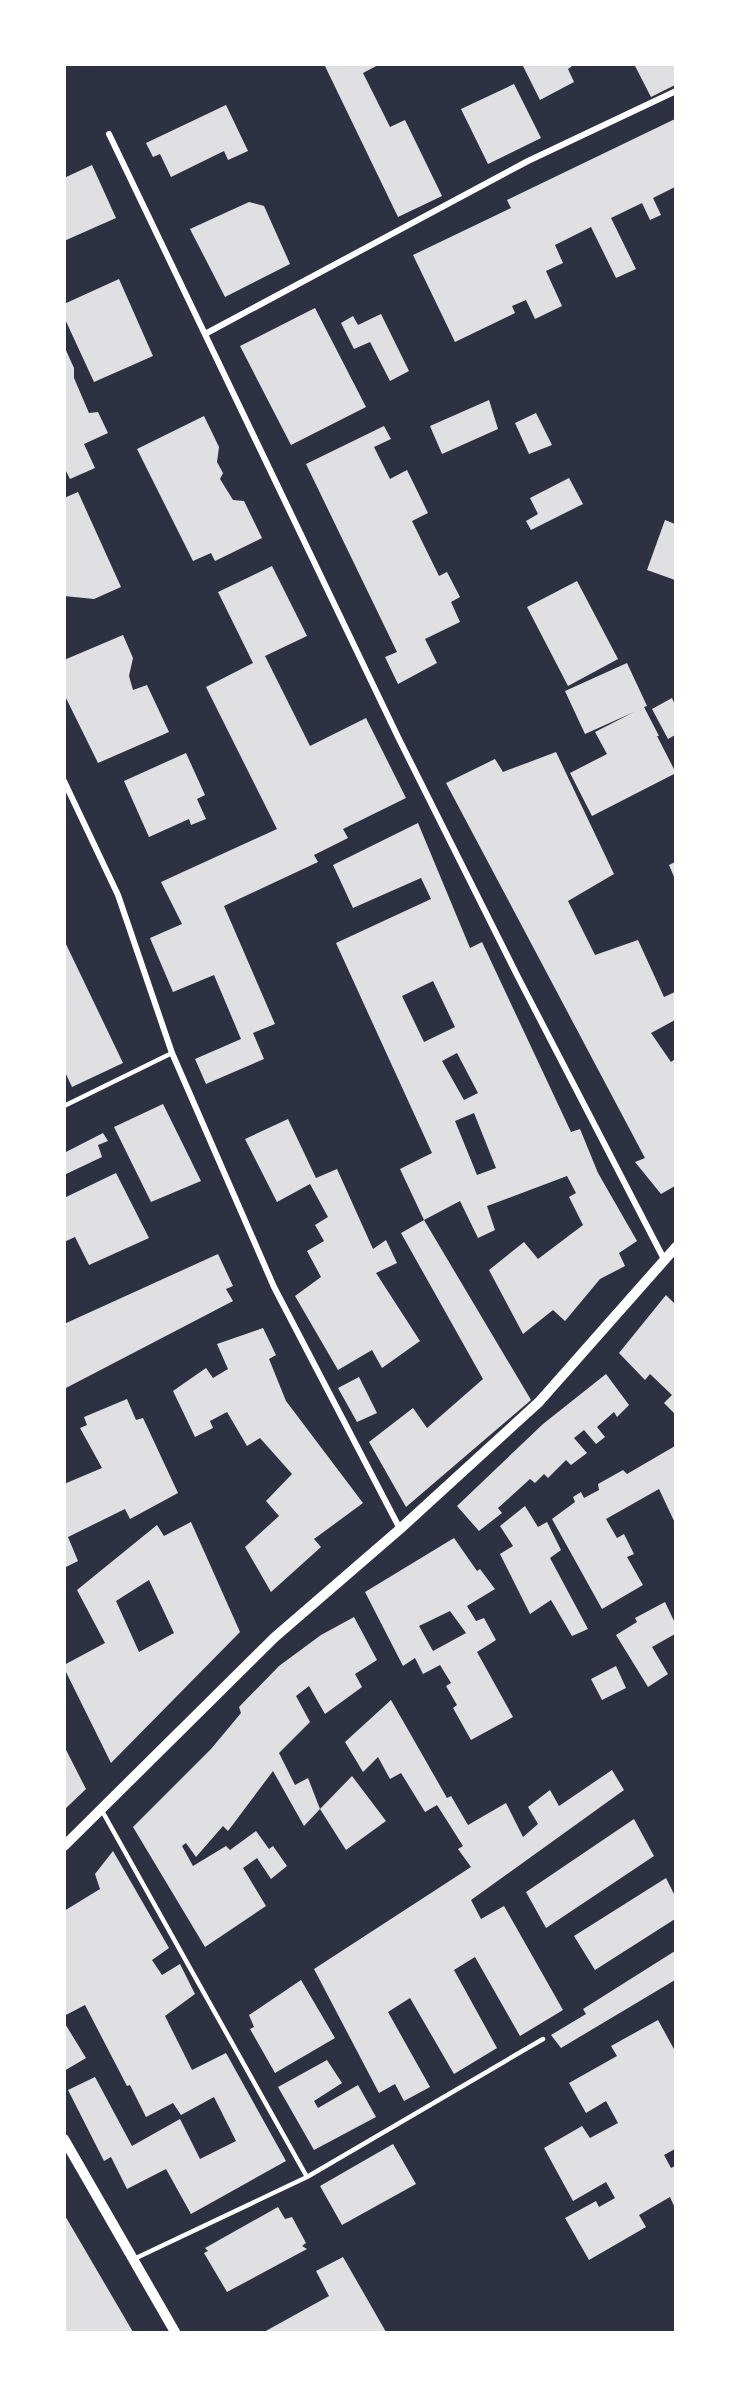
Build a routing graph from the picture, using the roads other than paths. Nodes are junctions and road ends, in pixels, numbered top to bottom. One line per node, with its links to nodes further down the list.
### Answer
1 (675, 91): 3 (street)
2 (109, 134): 3 (street)
3 (205, 334): 9 (street)
4 (64, 781): 5 (street)
5 (68, 797): 6 (street)
6 (172, 1053): 7 (lane); 10 (street)
7 (64, 1106)
8 (675, 1247): 9 (street)
9 (665, 1261): 10 (street)
10 (400, 1529): 11 (street)
11 (101, 1809): 12 (street); 15 (lane)
12 (64, 1846)
13 (543, 2039): 15 (lane)
14 (64, 2139): 16 (street)
15 (307, 2177): 16 (lane)
16 (134, 2259): 17 (street)
17 (175, 2332)

